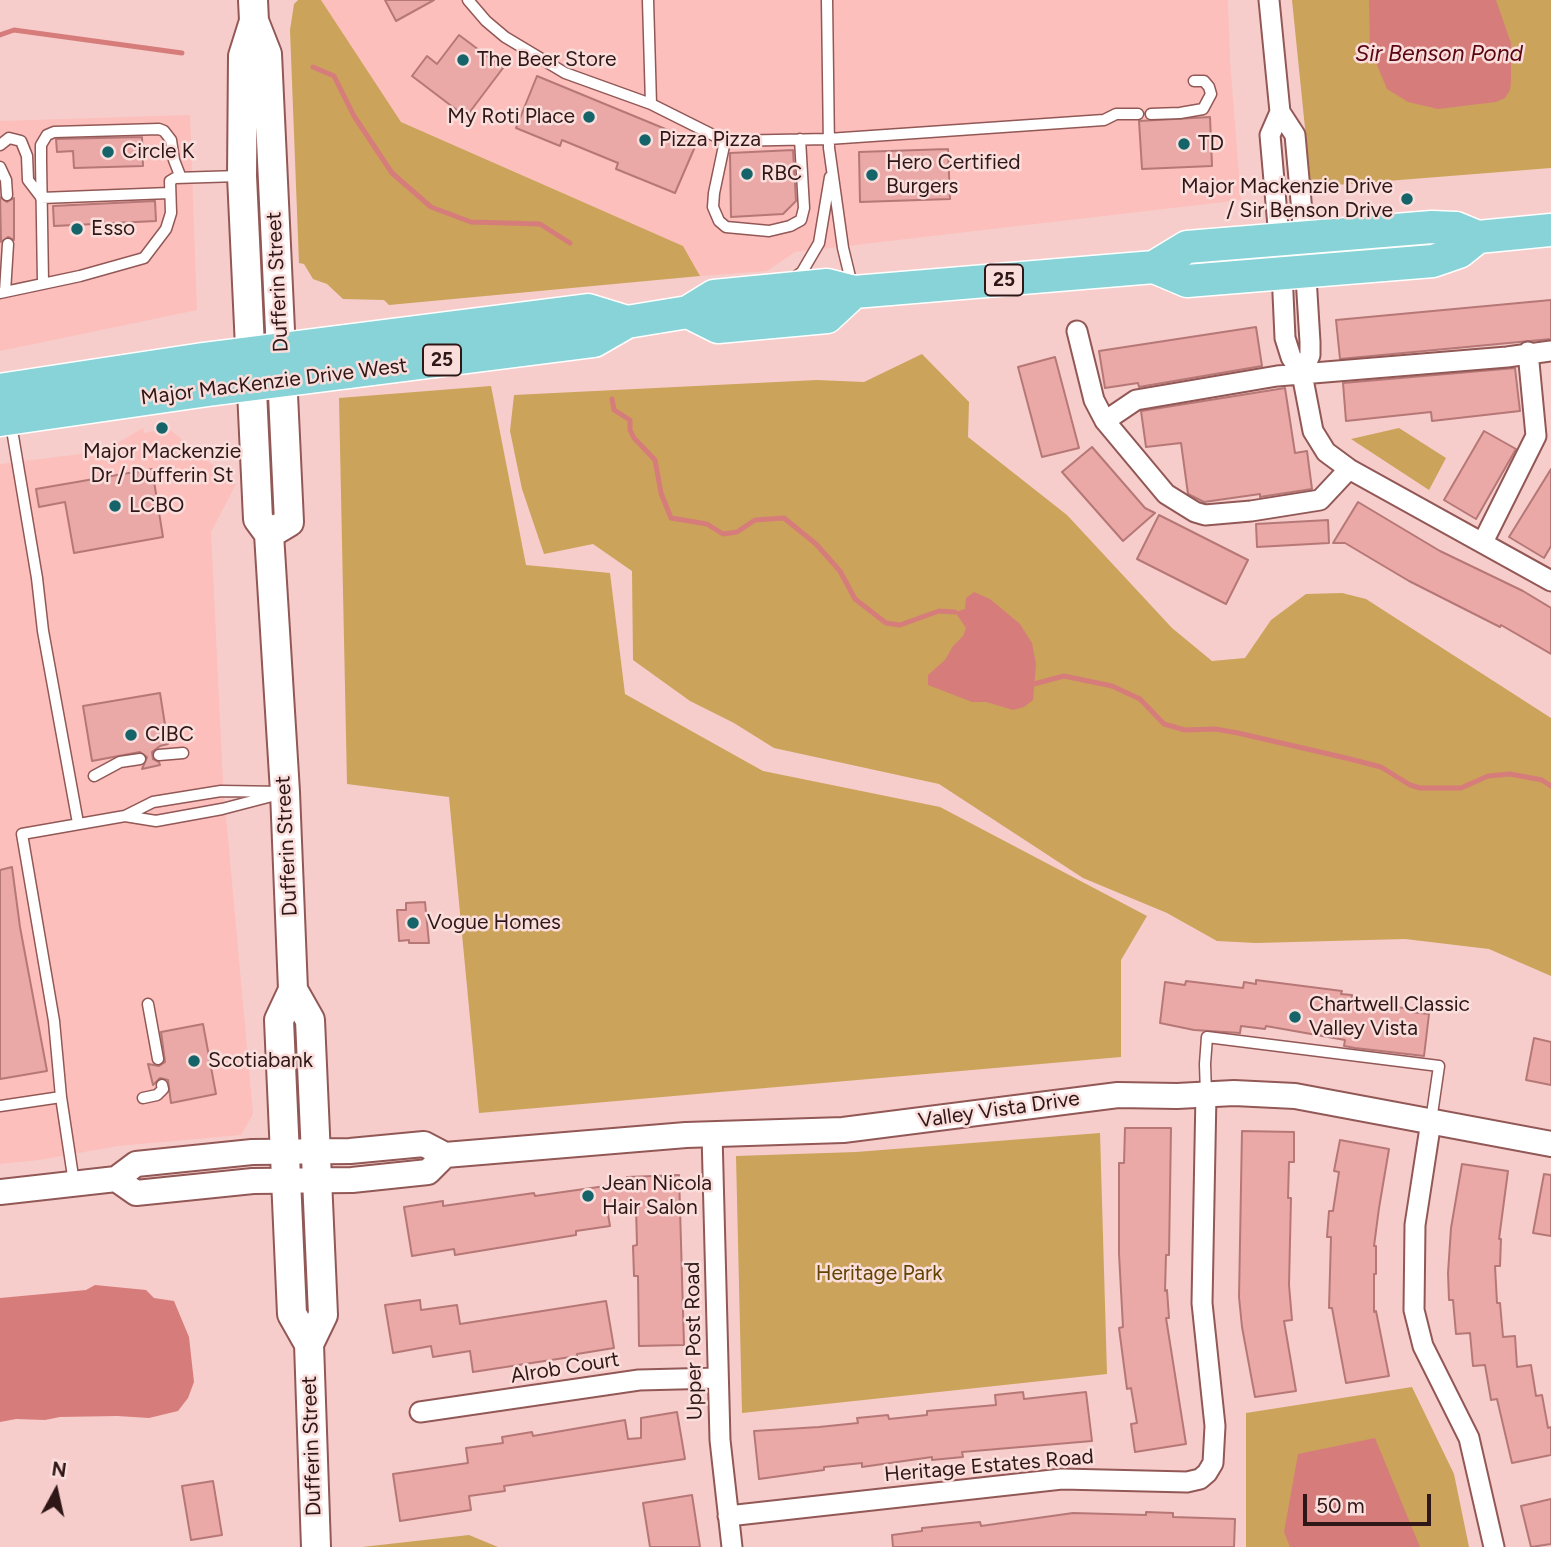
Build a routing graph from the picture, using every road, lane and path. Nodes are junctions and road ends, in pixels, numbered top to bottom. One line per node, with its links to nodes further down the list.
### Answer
1 (468, 0): 7 (lane)
2 (648, 0): 7 (lane)
3 (827, 0): 11 (lane)
4 (1269, 0): 23 (street)
5 (254, 10): 16 (main road, Dufferin Street); 36 (main road, Dufferin Street)
6 (1194, 81): 9 (lane)
7 (651, 104): 12 (lane)
8 (1138, 114): 11 (lane)
9 (1151, 114)
10 (800, 139): 11 (lane); 12 (lane); 12 (lane)
11 (828, 139): 14 (lane)
12 (725, 141)
13 (0, 145): 20 (lane)
14 (832, 166): 28 (lane); 29 (lane)
15 (0, 167): 19 (lane)
16 (243, 176): 17 (lane); 35 (main road, Dufferin Street)
17 (181, 178): 18 (lane); 20 (lane)
18 (169, 193): 20 (lane); 27 (lane)
19 (7, 195)
20 (41, 198): 27 (lane)
21 (1551, 230): 22 (main road, Major MacKenzie Drive West / 25)
22 (1478, 237): 23 (main road, Major MacKenzie Drive West / 25); 26 (main road, Major MacKenzie Drive West)
23 (1291, 239): 25 (main road, Major MacKenzie Drive West / 25); 26 (street)
24 (8, 244): 30 (lane)
25 (1154, 267): 26 (main road, Major MacKenzie Drive West); 29 (main road, Major MacKenzie Drive West / 25)
26 (1294, 271): 37 (street)
27 (43, 282): 30 (lane)
28 (779, 289): 29 (main road, Major MacKenzie Drive West / 25); 31 (main road, Major MacKenzie Drive West / 25)
29 (854, 292): 31 (main road)
30 (3, 293)
31 (688, 312): 36 (main road, Major MacKenzie Drive West / 25)
32 (1077, 331): 40 (street)
33 (1551, 351): 34 (street)
34 (1528, 352): 37 (street); 42 (street)
35 (250, 353): 36 (main road, Major MacKenzie Drive West / 25); 38 (main road, Major MacKenzie Drive West / 25)
36 (272, 371): 39 (main road, Major MacKenzie Drive West / 25); 48 (main road, Dufferin Street)
37 (1302, 374): 40 (street); 41 (street)
38 (0, 390)
39 (5, 420): 50 (lane)
40 (1105, 421): 41 (street)
41 (1349, 469): 42 (street)
42 (1483, 542): 43 (street)
43 (1551, 581)
44 (183, 753): 45 (lane)
45 (159, 755)
46 (140, 759): 47 (lane)
47 (94, 776)
48 (285, 792): 49 (lane); 49 (lane); 51 (main road, Dufferin Street)
49 (125, 816): 50 (lane)
50 (78, 823): 56 (lane)
51 (293, 990): 62 (main road, Dufferin Street); 63 (main road, Dufferin Street)
52 (148, 1004): 53 (lane)
53 (158, 1059)
54 (162, 1085): 57 (lane)
55 (1206, 1094): 59 (street, Valley Vista Drive); 59 (lane); 60 (street, Valley Vista Drive); 73 (street, Heritage Estates Road)
56 (61, 1097): 58 (lane); 68 (lane)
57 (143, 1098)
58 (0, 1106)
59 (1431, 1121): 61 (street, Valley Vista Drive); 76 (street)
60 (712, 1134): 64 (street, Valley Vista Drive); 71 (street, Upper Post Road)
61 (1551, 1144)
62 (285, 1151): 63 (street, Valley Vista Drive); 65 (street, Valley Vista Drive); 67 (main road, Dufferin Street)
63 (315, 1151): 64 (street, Valley Vista Drive); 66 (main road, Dufferin Street)
64 (444, 1155): 66 (street, Valley Vista Drive)
65 (116, 1180): 67 (street, Valley Vista Drive); 68 (street)
66 (317, 1180): 67 (street, Valley Vista Drive); 70 (main road, Dufferin Street)
67 (286, 1181): 70 (main road, Dufferin Street)
68 (74, 1183): 69 (street)
69 (0, 1192)
70 (309, 1344): 74 (main road, Dufferin Street)
71 (718, 1378): 72 (street, Alrob Court); 73 (street, Upper Post Road)
72 (420, 1412)
73 (728, 1516): 75 (street, Upper Post Road)
74 (316, 1547)
75 (732, 1547)
76 (1494, 1547)

